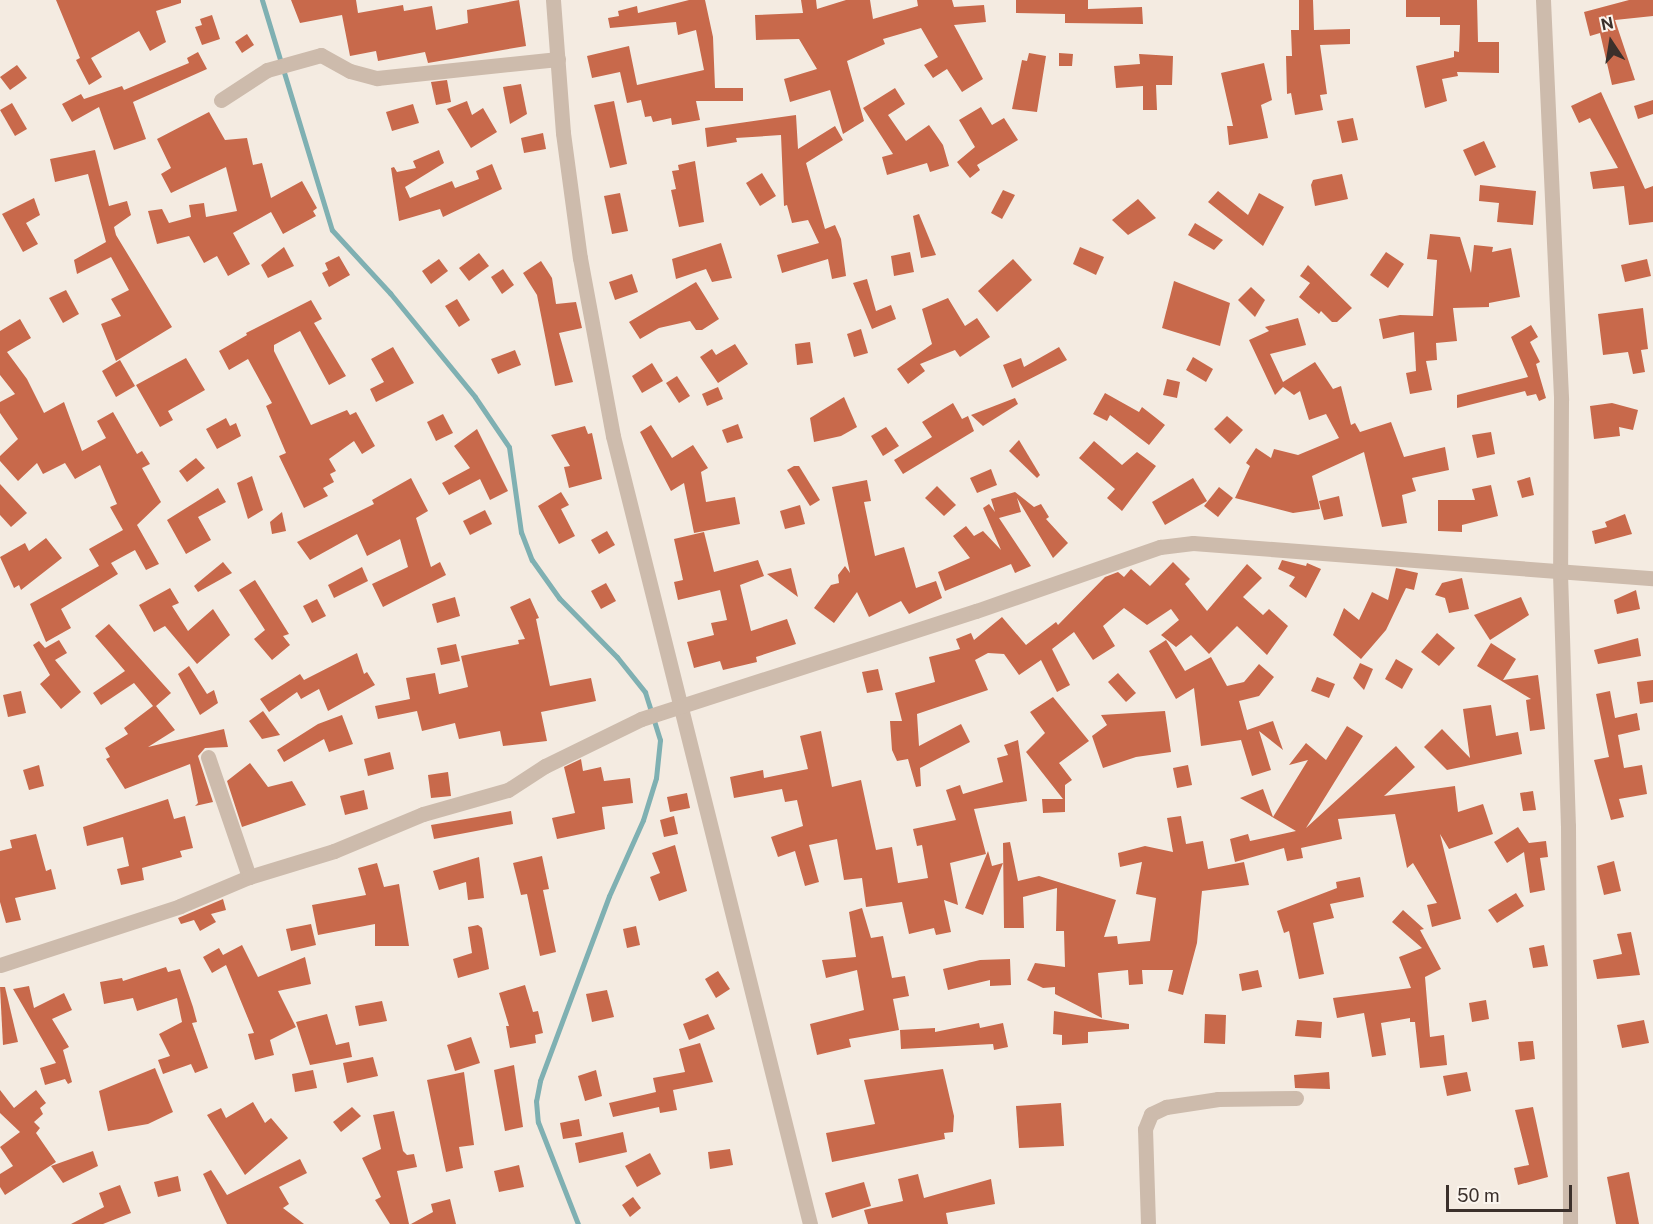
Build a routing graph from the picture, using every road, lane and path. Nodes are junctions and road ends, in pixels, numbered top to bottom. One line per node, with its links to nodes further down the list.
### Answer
1 (553, 0): 3 (street)
2 (1543, 0): 5 (street)
3 (558, 59): 4 (street); 7 (street)
4 (221, 100)
5 (1560, 573): 6 (street); 7 (street); 14 (street)
6 (1653, 578)
7 (675, 708): 9 (street); 12 (street)
8 (208, 757): 9 (street)
9 (249, 877): 10 (street)
10 (0, 965)
11 (1296, 1098): 13 (street)
12 (810, 1224)
13 (1148, 1224)
14 (1570, 1224)

